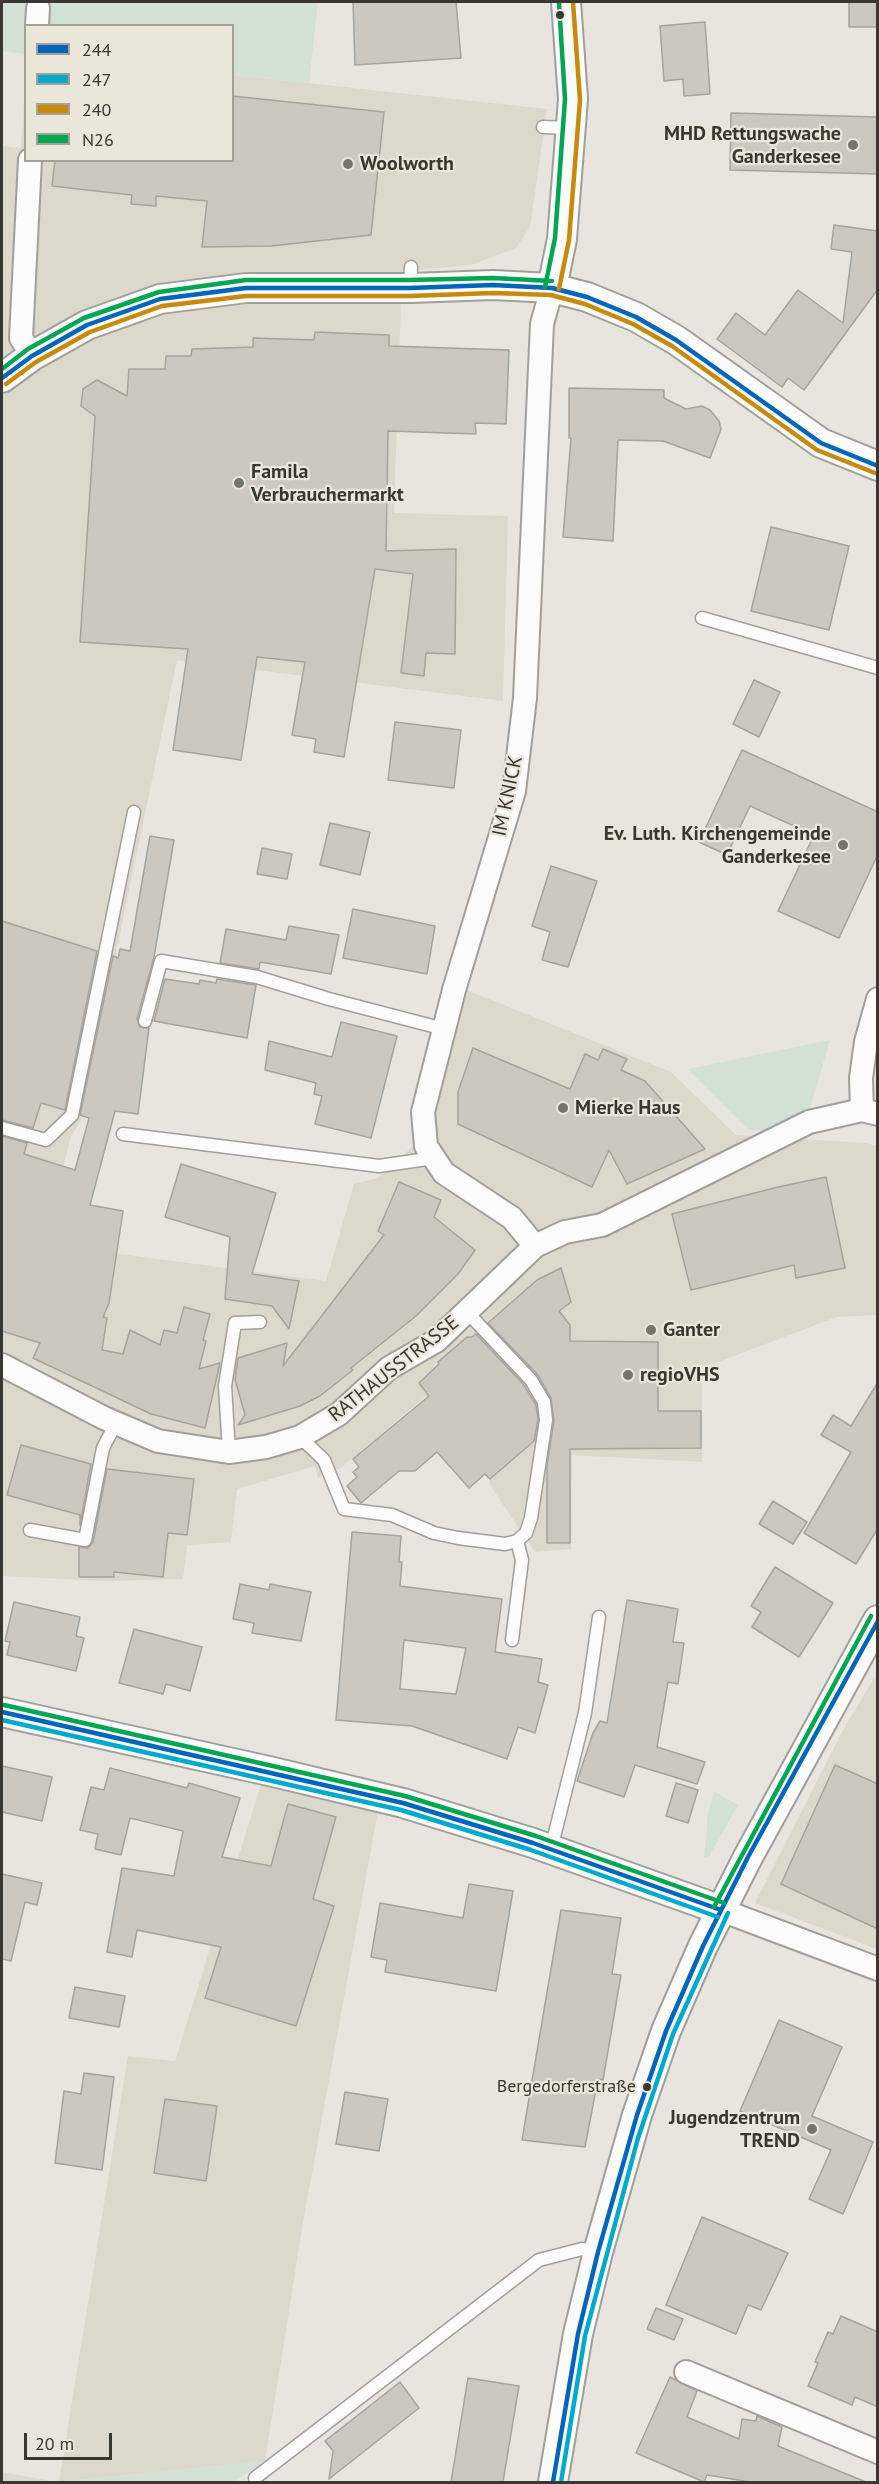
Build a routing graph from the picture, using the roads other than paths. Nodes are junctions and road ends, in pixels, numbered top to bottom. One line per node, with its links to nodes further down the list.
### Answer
1 (566, 2): 3 (street)
2 (30, 162): 4 (street)
3 (552, 288): 4 (street); 6 (street); 12 (street, IM KNICK)
4 (32, 356): 5 (street)
5 (2, 378)
6 (878, 466)
7 (702, 618): 8 (lane)
8 (878, 668)
9 (134, 812): 14 (lane)
10 (878, 999): 13 (street)
11 (144, 1021): 12 (lane)
12 (444, 1029): 16 (street, IM KNICK)
13 (870, 1112): 17 (street, RATHAUSSTRASSE)
14 (2, 1128)
15 (123, 1134): 16 (lane)
16 (434, 1158): 17 (street, IM KNICK)
17 (535, 1246): 18 (street, RATHAUSSTRASSE)
18 (467, 1312): 22 (street, RATHAUSSTRASSE); 25 (lane)
19 (260, 1323): 23 (lane)
20 (2, 1365): 21 (street, RATHAUSSTRASSE)
21 (116, 1423): 23 (street, RATHAUSSTRASSE); 24 (lane)
22 (300, 1437): 23 (street, RATHAUSSTRASSE); 25 (lane)
23 (230, 1452)
24 (30, 1530)
25 (517, 1541): 28 (lane)
26 (599, 1617): 30 (lane)
27 (878, 1620): 31 (street)
28 (512, 1640)
29 (2, 1712): 30 (street)
30 (551, 1849): 31 (street)
31 (722, 1910): 32 (street); 33 (street)
32 (878, 1969)
33 (598, 2252): 36 (lane); 37 (street)
34 (686, 2373): 35 (street)
35 (878, 2452)
36 (255, 2478)
37 (553, 2482)

